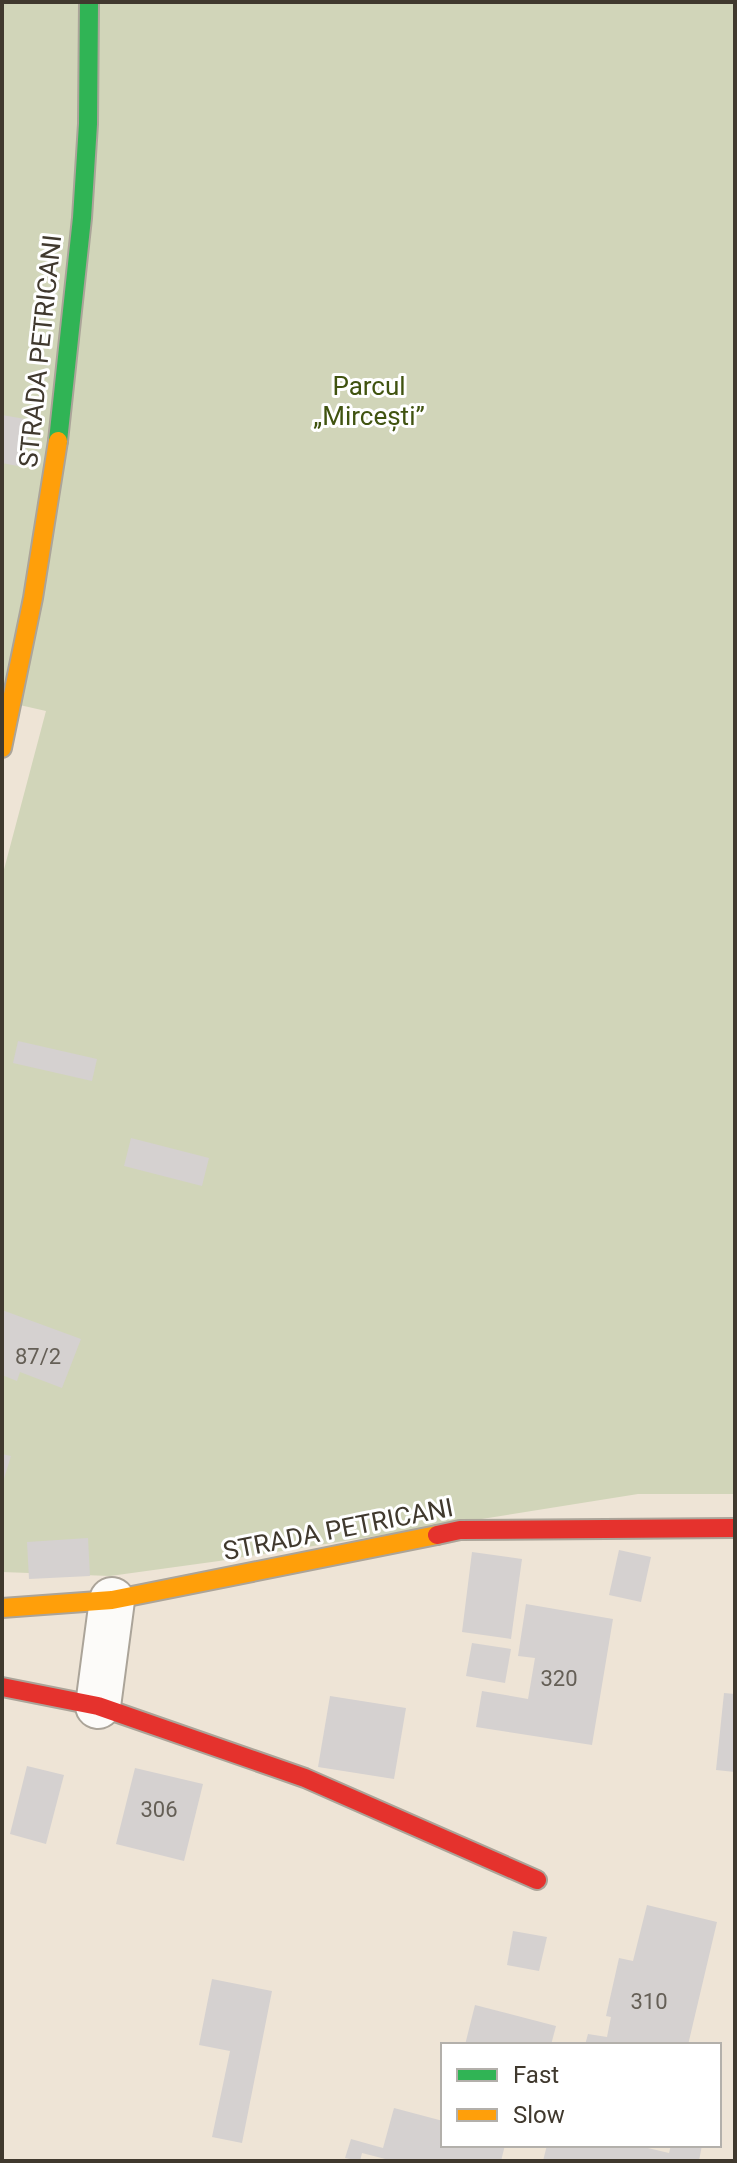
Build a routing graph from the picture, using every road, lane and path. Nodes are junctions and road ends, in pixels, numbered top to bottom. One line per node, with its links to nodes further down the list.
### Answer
1 (89, 2): 2 (street, STRADA PETRICANI)
2 (2, 748)
3 (735, 1528): 4 (street, STRADA PETRICANI)
4 (112, 1600): 5 (street, STRADA PETRICANI); 7 (street)
5 (2, 1608)
6 (2, 1687): 7 (street)
7 (98, 1706): 8 (street)
8 (537, 1880)

